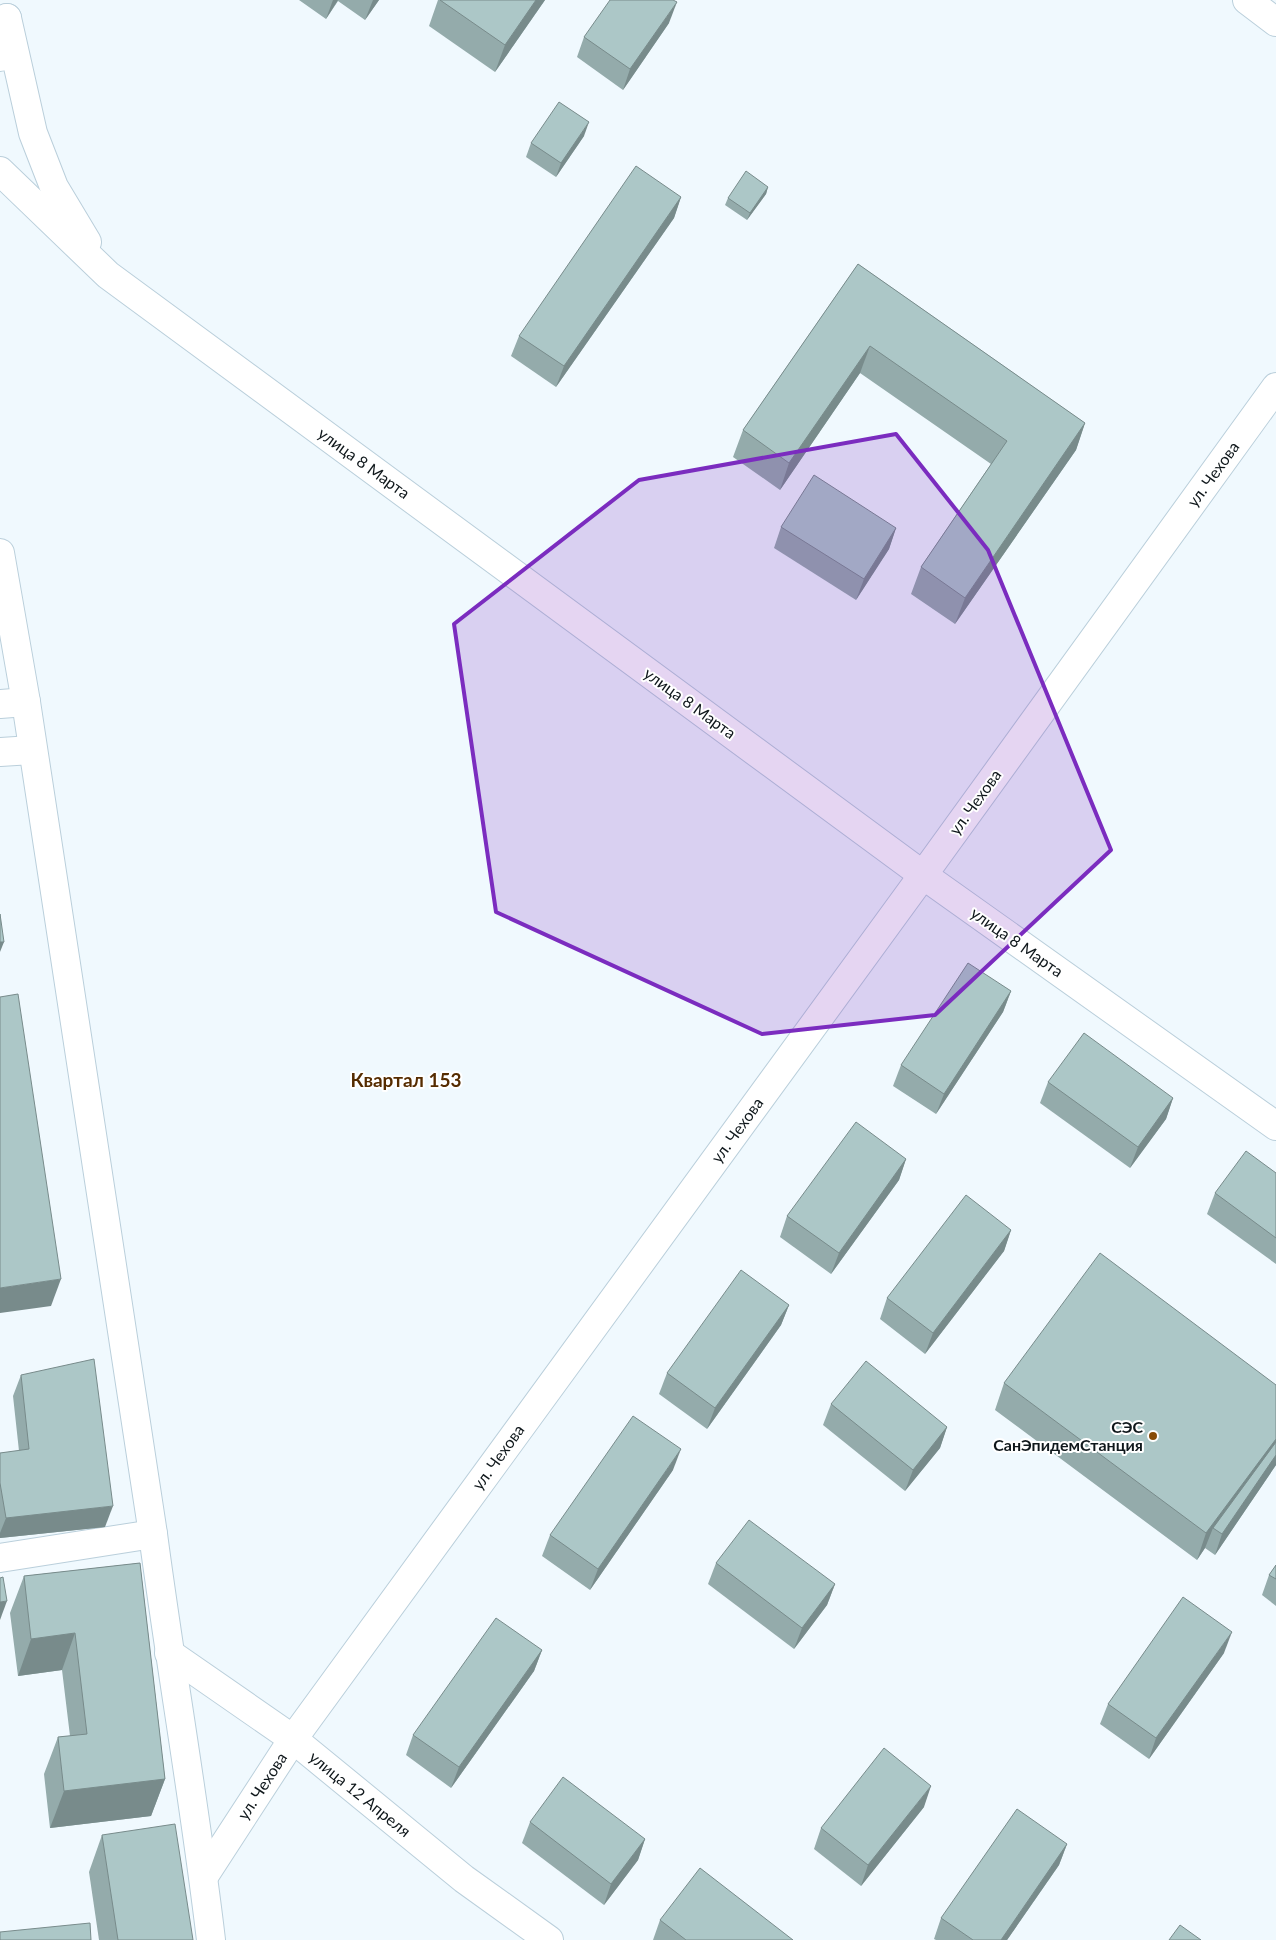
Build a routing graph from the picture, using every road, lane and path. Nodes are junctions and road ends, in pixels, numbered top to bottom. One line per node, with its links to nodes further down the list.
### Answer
1 (1247, 0): 3 (street)
2 (6, 15): 4 (street); 6 (street)
3 (1276, 22)
4 (0, 57)
5 (0, 171): 6 (street)
6 (108, 275): 12 (street, улица 8 Марта)
7 (1276, 387): 12 (street, ул. Чехова)
8 (0, 553): 9 (street)
9 (13, 703): 10 (street)
10 (32, 750): 11 (street); 14 (street)
11 (0, 752)
12 (923, 875): 13 (street, улица 8 Марта); 17 (street, ул. Чехова)
13 (1276, 1126)
14 (153, 1534): 15 (street); 16 (street)
15 (0, 1558)
16 (168, 1653): 17 (street, улица 12 Апреля); 18 (street)
17 (292, 1739): 18 (street, ул. Чехова); 20 (street, улица 12 Апреля)
18 (204, 1876): 19 (street)
19 (211, 1940)
20 (549, 1940)

